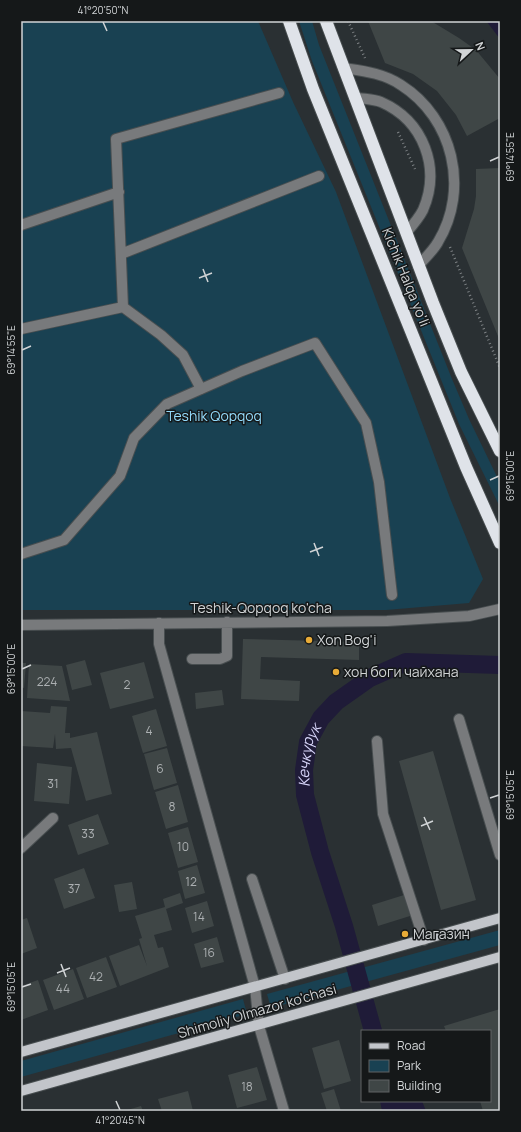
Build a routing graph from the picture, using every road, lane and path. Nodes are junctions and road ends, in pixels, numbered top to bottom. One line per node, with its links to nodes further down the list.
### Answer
1 (289, 21): 16 (highway, Kichik Halqa yo'li)
2 (326, 21): 3 (highway, Kichik Halqa yo'li)
3 (343, 68): 5 (highway, Kichik Halqa yo'li); 11 (street)
4 (279, 93): 7 (street)
5 (354, 97): 9 (highway, Kichik Halqa yo'li); 9 (street)
6 (319, 176): 10 (street)
7 (120, 192): 8 (street); 10 (street)
8 (21, 224)
9 (406, 233): 11 (highway, Kichik Halqa yo'li)
10 (121, 254): 12 (street)
11 (418, 266): 15 (highway, Kichik Halqa yo'li)
12 (123, 307): 13 (street); 14 (street)
13 (21, 329)
14 (201, 389): 17 (street); 18 (street)
15 (500, 451)
16 (500, 543)
17 (21, 554)
18 (392, 595)
19 (500, 609): 20 (street, Teshik-Qopqoq ko'cha)
20 (227, 622): 21 (street, Teshik-Qopqoq ko'cha); 23 (street)
21 (159, 623): 22 (street, Teshik-Qopqoq ko'cha); 34 (street)
22 (21, 625)
23 (192, 659)
24 (459, 719): 28 (street)
25 (377, 741): 31 (street)
26 (53, 818): 27 (street)
27 (21, 848)
28 (500, 855)
29 (252, 878): 33 (street)
30 (500, 918): 31 (main road, Shimoliy Olmazor ko'chasi)
31 (424, 940): 33 (main road, Shimoliy Olmazor ko'chasi)
32 (500, 958): 35 (main road, Shimoliy Olmazor ko'chasi)
33 (285, 979): 34 (main road, Shimoliy Olmazor ko'chasi)
34 (255, 987): 35 (street); 36 (main road, Shimoliy Olmazor ko'chasi)
35 (259, 1026): 37 (main road, Shimoliy Olmazor ko'chasi); 38 (street)
36 (21, 1052)
37 (21, 1091)
38 (284, 1111)

